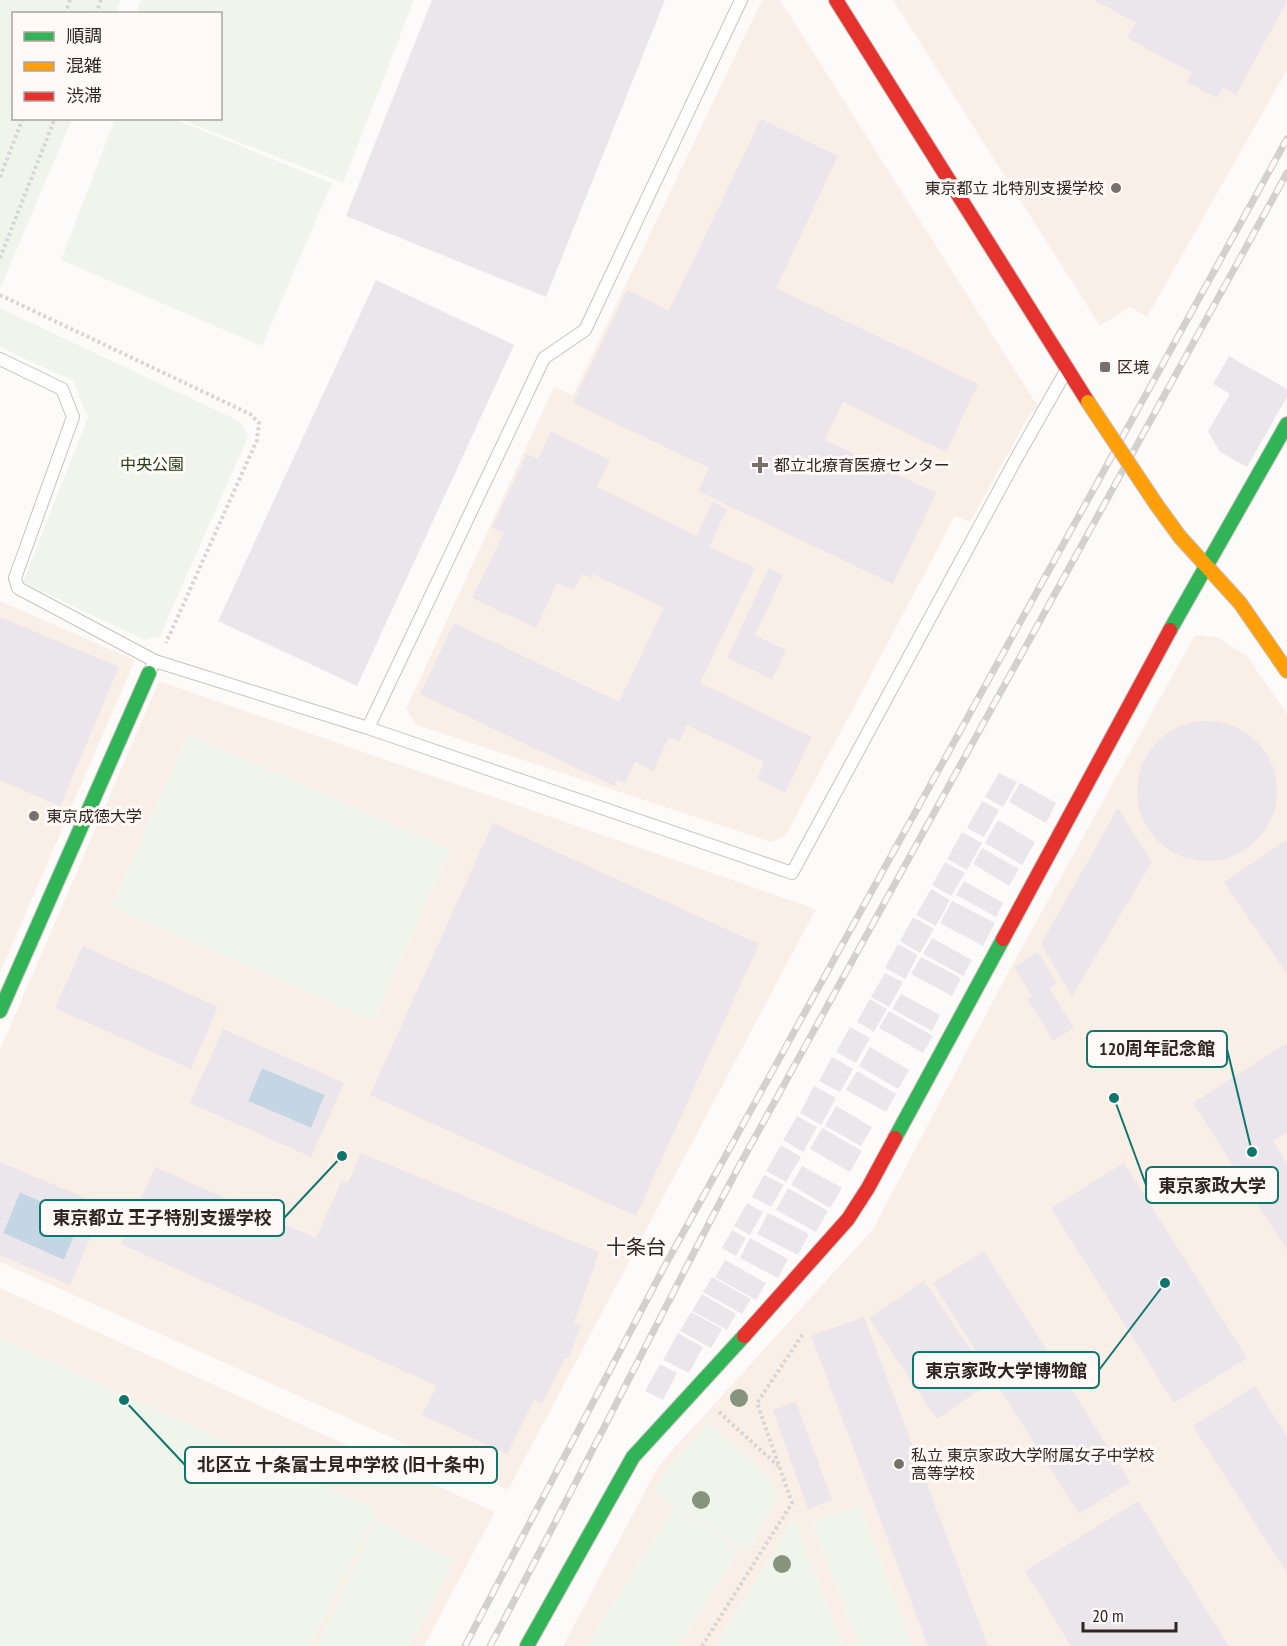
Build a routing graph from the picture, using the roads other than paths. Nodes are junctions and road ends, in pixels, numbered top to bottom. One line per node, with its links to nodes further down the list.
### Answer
1 (741, 0): 9 (lane)
2 (836, 0): 4 (street)
3 (0, 359): 7 (lane)
4 (1067, 370): 6 (street, bridge); 9 (lane)
5 (1287, 424): 6 (street)
6 (1205, 566): 8 (street); 11 (street)
7 (152, 667): 9 (lane); 10 (street)
8 (1287, 671)
9 (368, 728)
10 (0, 1011)
11 (527, 1646)

